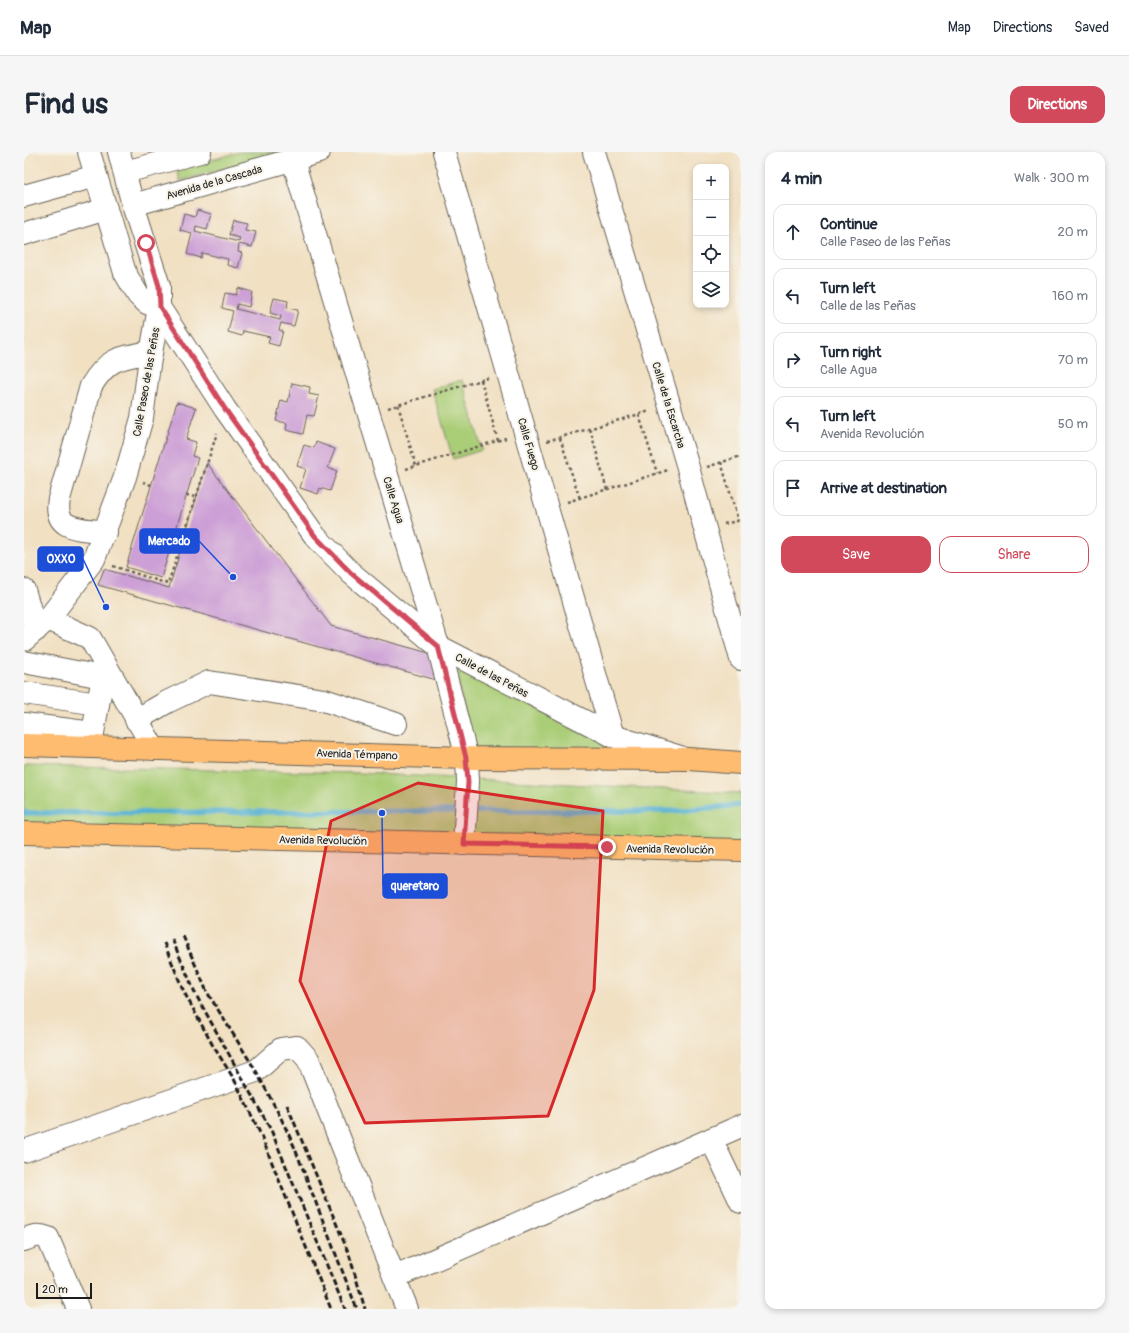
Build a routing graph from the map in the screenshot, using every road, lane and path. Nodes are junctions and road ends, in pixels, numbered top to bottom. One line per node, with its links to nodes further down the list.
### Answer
1 (89, 152): 8 (street)
2 (200, 152): 7 (street)
3 (319, 152): 6 (street, Avenida de la Cascada)
4 (444, 152): 19 (street, Calle Fuego)
5 (594, 152): 22 (street, Calle de la Escarcha)
6 (293, 160): 10 (street, Avenida de la Cascada); 33 (street, Calle Agua)
7 (122, 162): 10 (street, Calle Paseo de las Peñas)
8 (96, 176): 9 (street); 11 (street)
9 (24, 196)
10 (133, 204): 13 (street, Calle Paseo de las Peñas)
11 (106, 209): 12 (street); 13 (street)
12 (24, 234)
13 (160, 307): 14 (street, Calle Paseo de las Peñas); 16 (street, Calle de las Peñas)
14 (151, 352): 29 (street, Calle Paseo de las Peñas); 29 (street)
15 (398, 405): 15 (path)
16 (225, 409): 25 (path); 33 (street, Calle de las Peñas)
17 (590, 429): 18 (path); 23 (path); 23 (path)
18 (560, 438): 19 (path); 26 (path)
19 (530, 446): 27 (street, Calle Fuego)
20 (741, 456): 21 (path)
21 (721, 462): 22 (path); 28 (path)
22 (689, 473): 34 (street, Calle de la Escarcha)
23 (607, 490): 26 (path)
24 (186, 495): 25 (path)
25 (196, 497): 30 (path)
26 (580, 499): 27 (path)
27 (547, 508): 42 (street, Calle Fuego)
28 (738, 520)
29 (106, 532): 30 (street, Calle Paseo de las Peñas)
30 (94, 559): 32 (street, Calle Paseo de las Peñas)
31 (24, 590): 32 (street)
32 (36, 629): 36 (street)
33 (438, 646): 42 (street, Calle de las Peñas); 46 (street, Calle Agua)
34 (741, 659)
35 (24, 662): 36 (street)
36 (104, 671): 38 (street); 39 (street)
37 (24, 693): 38 (street)
38 (98, 704): 43 (street)
39 (136, 720): 41 (street); 45 (street)
40 (24, 724): 43 (street)
41 (396, 724)
42 (613, 736): 47 (street, Calle de las Peñas)
43 (91, 739): 44 (main road, Avenida Témpano); 45 (main road, Avenida Témpano)
44 (24, 745)
45 (154, 749): 46 (main road, Avenida Témpano)
46 (466, 758): 47 (main road, Avenida Témpano); 50 (street, Calle Agua)
47 (689, 759): 48 (main road, Avenida Témpano)
48 (741, 763)
49 (24, 833): 50 (main road, Avenida Revolución)
50 (464, 833): 51 (main road, Avenida Revolución)
51 (741, 850)
52 (741, 1126): 53 (street)
53 (711, 1139): 55 (street); 57 (street)
54 (24, 1151): 57 (street)
55 (741, 1202)
56 (24, 1240): 58 (street)
57 (395, 1277): 59 (street)
58 (78, 1309)
59 (407, 1309)

